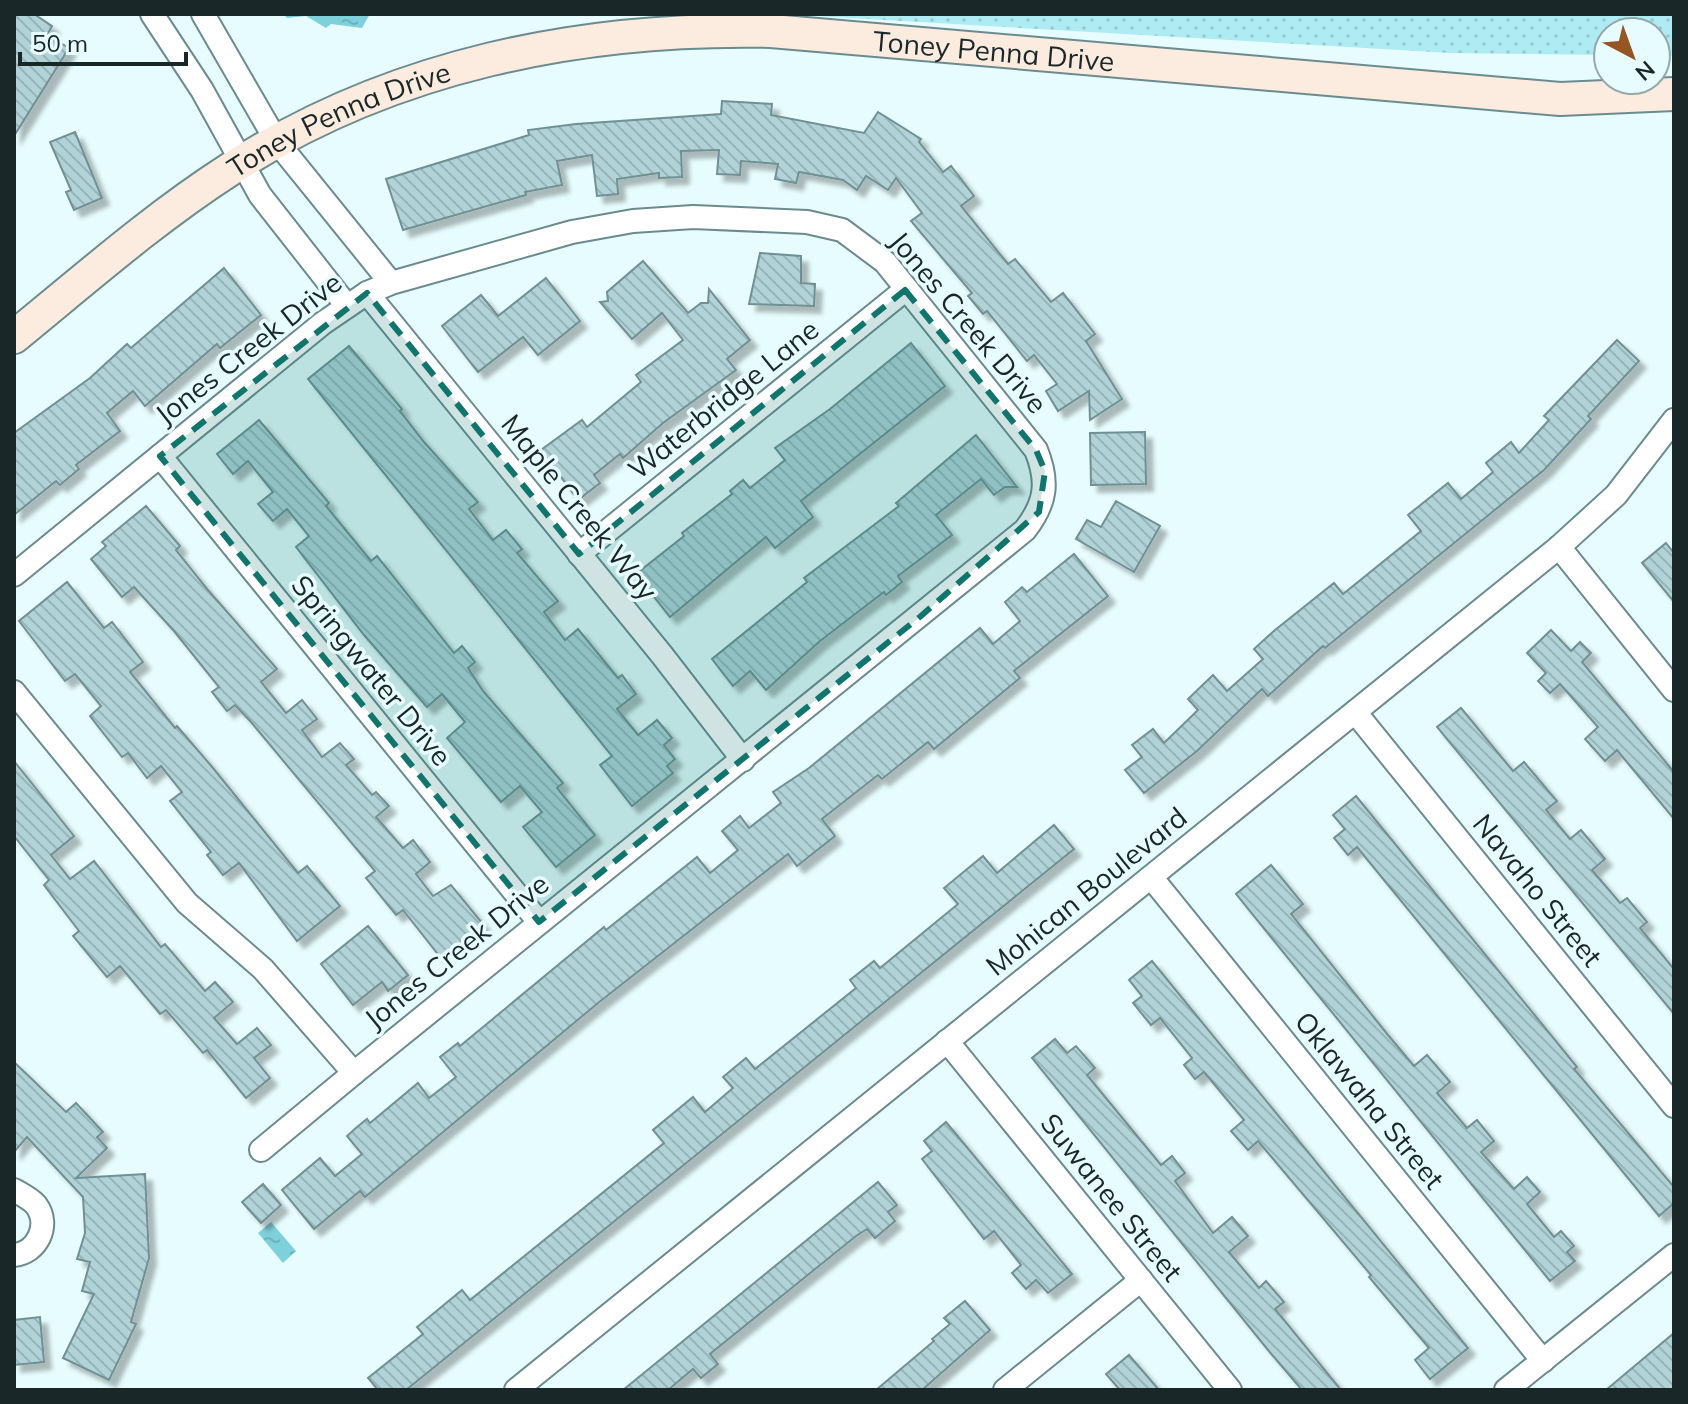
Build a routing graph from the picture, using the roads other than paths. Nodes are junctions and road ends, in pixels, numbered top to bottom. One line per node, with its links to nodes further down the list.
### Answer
1 (152, 14): 5 (street)
2 (203, 14): 4 (street)
3 (1674, 94): 4 (street, Toney Penna Drive)
4 (277, 142): 5 (street, Toney Penna Drive); 6 (street)
5 (243, 161): 9 (street); 10 (street, Toney Penna Drive)
6 (391, 283): 7 (street, Jones Creek Drive); 8 (street, Jones Creek Drive)
7 (905, 290): 14 (street, Waterbridge Lane); 19 (street, Jones Creek Drive)
8 (367, 293): 9 (street, Jones Creek Drive); 14 (street, Maple Creek Way)
9 (347, 306): 12 (street, Jones Creek Drive)
10 (14, 337)
11 (1674, 420): 13 (street, Mohican Boulevard)
12 (160, 456): 15 (street, Jones Creek Drive); 21 (street, Springwater Drive)
13 (1559, 547): 16 (street); 18 (street, Mohican Boulevard)
14 (579, 554): 19 (street, Maple Creek Way)
15 (14, 575)
16 (1674, 690)
17 (14, 692): 23 (street)
18 (1355, 712): 20 (street, Mohican Boulevard); 24 (street, Navaho Street)
19 (743, 760): 21 (street, Jones Creek Drive)
20 (1151, 877): 22 (street, Mohican Boulevard); 30 (street, Oklawaha Street)
21 (539, 922): 23 (street, Jones Creek Drive)
22 (947, 1041): 29 (street, Suwanee Street); 31 (street, Mohican Boulevard)
23 (354, 1073): 25 (street, Jones Creek Drive)
24 (1674, 1106)
25 (261, 1150)
26 (14, 1190): 27 (street)
27 (14, 1255)
28 (1674, 1255): 30 (street)
29 (1141, 1280): 32 (street); 33 (street, Suwanee Street)
30 (1543, 1361): 34 (street)
31 (516, 1390)
32 (1005, 1390)
33 (1230, 1390)
34 (1506, 1390)

